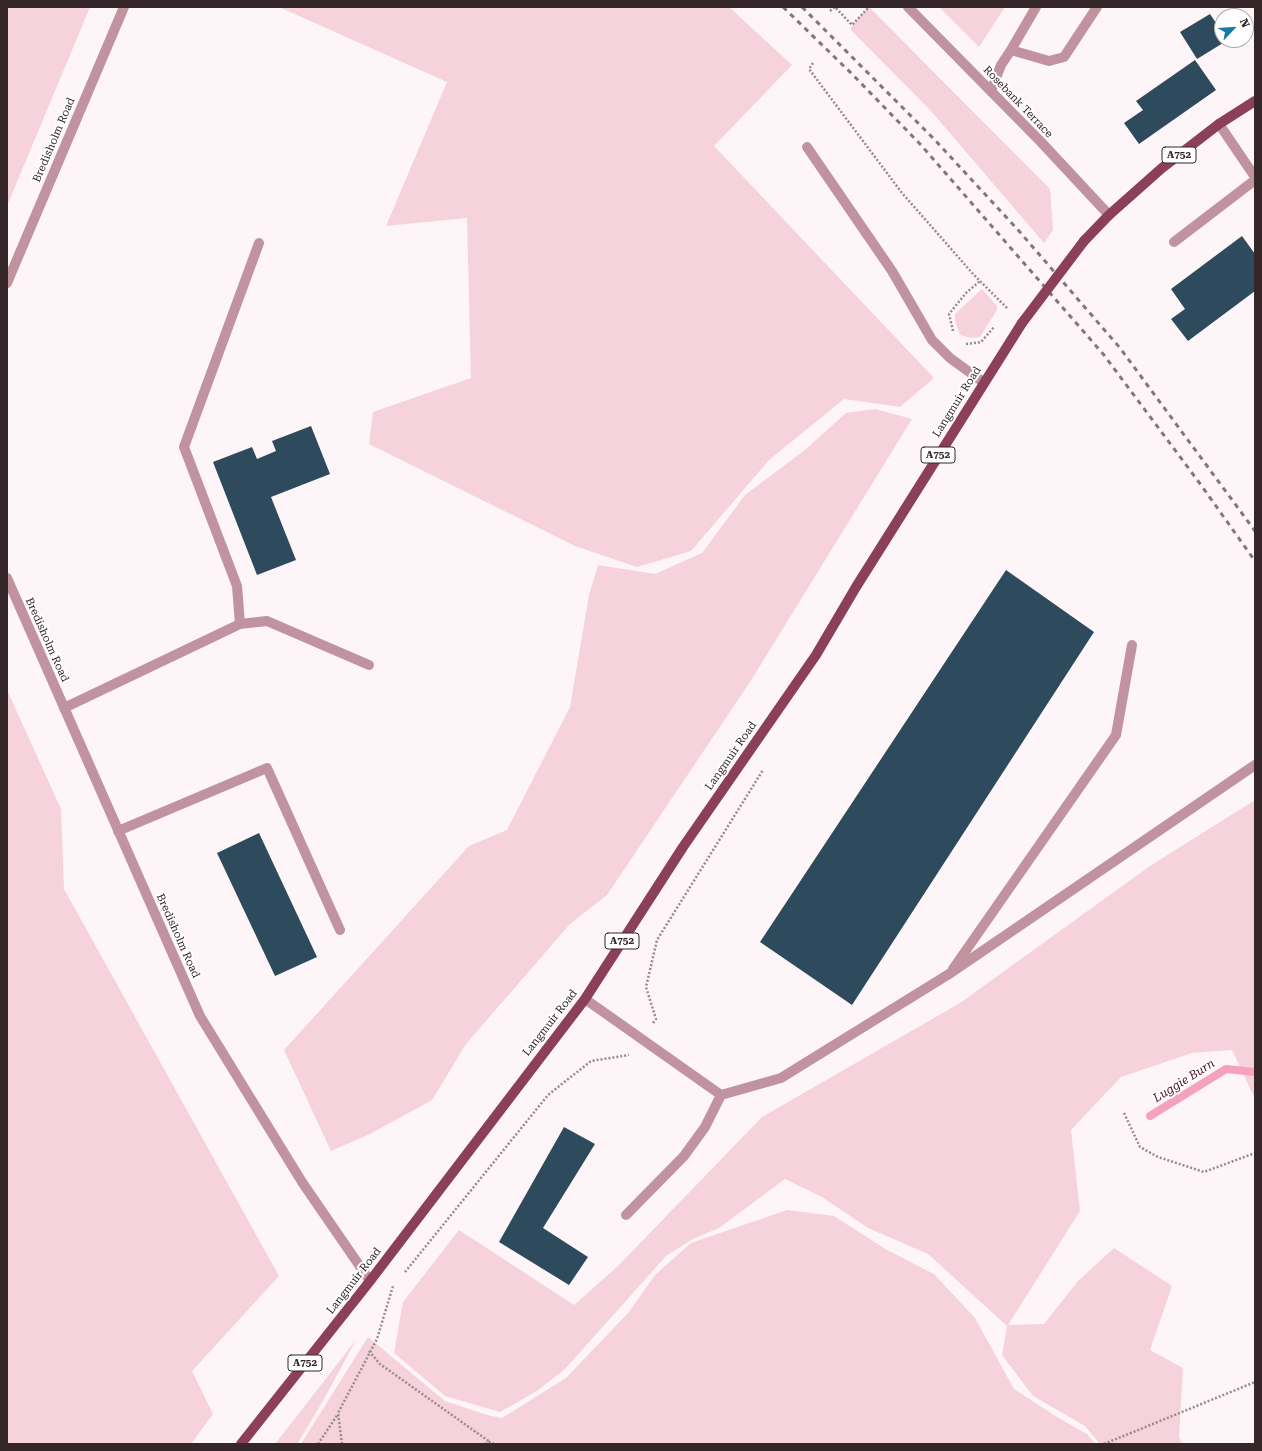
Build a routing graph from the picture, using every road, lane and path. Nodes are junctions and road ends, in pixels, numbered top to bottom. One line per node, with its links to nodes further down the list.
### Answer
1 (124, 7): 19 (street, Bredisholm Road)
2 (868, 7): 6 (path)
3 (908, 7): 9 (street, Rosebank Terrace)
4 (1036, 7): 7 (street)
5 (1097, 7): 7 (street)
6 (830, 11)
7 (1011, 50): 9 (street)
8 (813, 63): 18 (path)
9 (991, 91): 15 (street, Rosebank Terrace)
10 (1255, 101): 11 (main road, Langmuir Road / A752)
11 (1219, 124): 13 (street); 15 (main road, Langmuir Road / A752)
12 (807, 148): 26 (street)
13 (1255, 176)
14 (1255, 180): 16 (street)
15 (1109, 215): 26 (main road, Langmuir Road / A752, bridge)
16 (1174, 242)
17 (259, 243): 28 (street)
18 (980, 281): 20 (path); 24 (path)
19 (7, 283)
20 (1001, 302)
21 (1006, 308): 22 (path)
22 (1002, 314)
23 (994, 326): 25 (path)
24 (956, 336)
25 (963, 342)
26 (983, 382): 37 (main road, Langmuir Road / A752)
27 (7, 578): 31 (street, Bredisholm Road)
28 (240, 624): 30 (street); 31 (street)
29 (1132, 645): 36 (street)
30 (369, 665)
31 (64, 708): 34 (street, Bredisholm Road)
32 (767, 764): 38 (path)
33 (1255, 765): 36 (street)
34 (118, 831): 35 (street); 45 (street, Bredisholm Road)
35 (340, 930)
36 (949, 974): 39 (street)
37 (585, 999): 38 (street); 45 (main road, Langmuir Road / A752)
38 (641, 1038): 39 (street); 43 (path)
39 (722, 1095): 42 (street)
40 (1124, 1113): 41 (path)
41 (1255, 1153)
42 (626, 1215)
43 (403, 1273)
44 (398, 1280): 46 (path)
45 (370, 1281): 50 (main road, Langmuir Road / A752)
46 (369, 1352): 48 (path); 49 (path)
47 (1255, 1382): 55 (path)
48 (338, 1413): 51 (path); 52 (path)
49 (490, 1442): 53 (path); 54 (path)
50 (241, 1444)
51 (318, 1444)
52 (342, 1444)
53 (485, 1444)
54 (494, 1444)
55 (1104, 1444)

